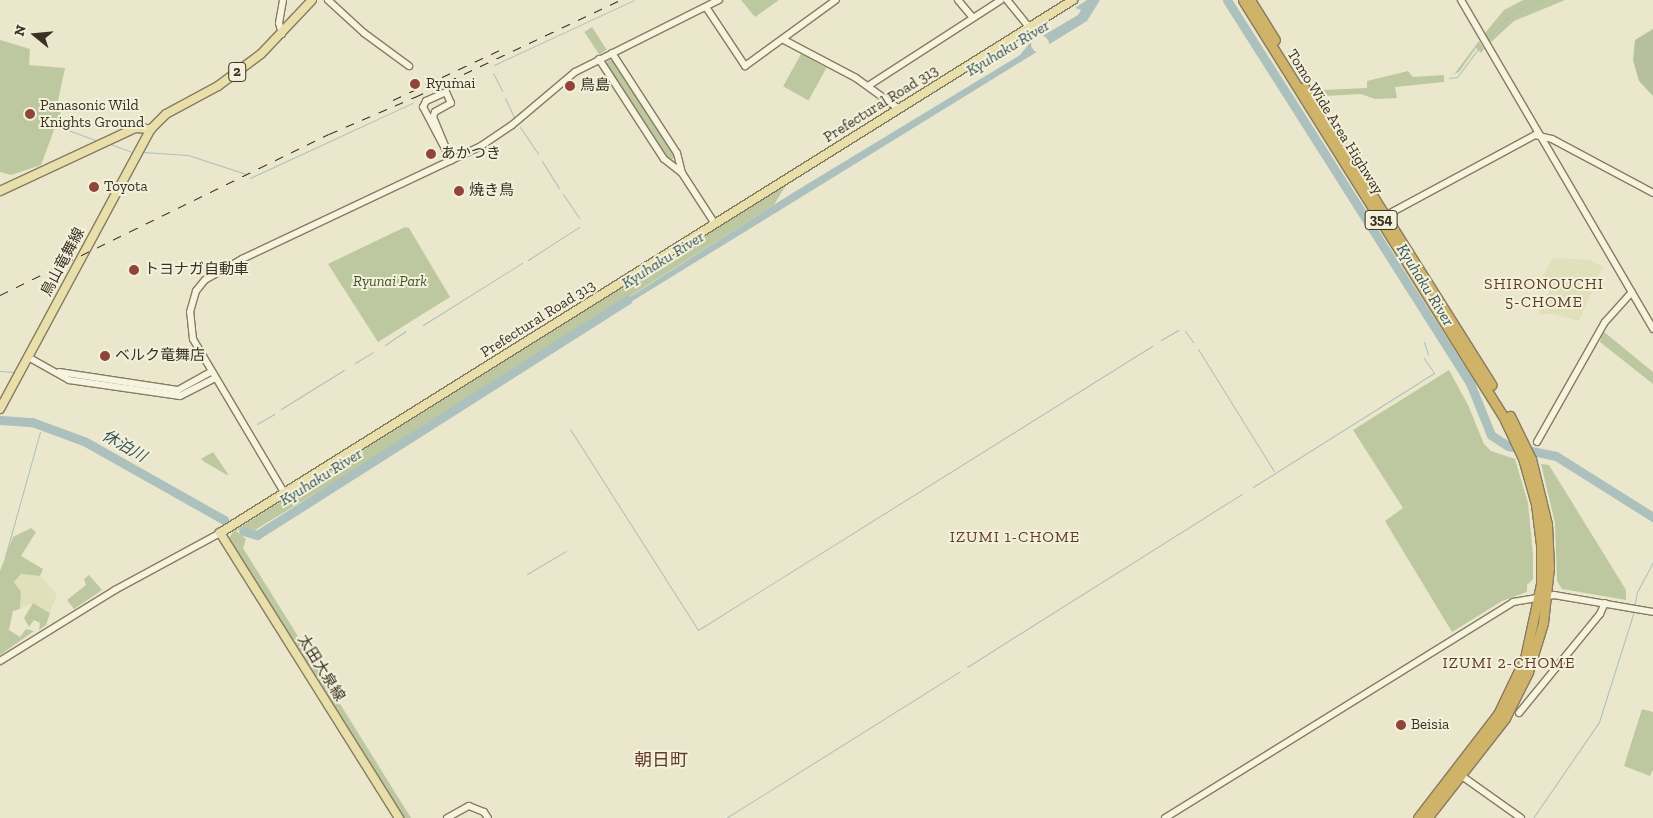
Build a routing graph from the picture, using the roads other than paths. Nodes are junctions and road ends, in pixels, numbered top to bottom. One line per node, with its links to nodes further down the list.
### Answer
1 (283, 0): 16 (street)
2 (312, 0): 16 (main road, 2)
3 (328, 0): 20 (street)
4 (719, 0): 13 (street)
5 (836, 0): 17 (street)
6 (958, 0): 14 (street)
7 (1002, 0): 14 (street)
8 (1008, 0): 15 (street)
9 (1073, 0): 15 (main road, Prefectural Road 313)
10 (1242, 0): 29 (highway, Tomo Wide Area Highway / 354)
11 (1250, 0): 29 (highway, Tomo Wide Area Highway / 354)
12 (1461, 0): 24 (street)
13 (706, 8): 17 (street); 18 (street)
14 (973, 18): 21 (street)
15 (1029, 28): 22 (main road, Prefectural Road 313)
16 (282, 34): 23 (main road, 2)
17 (784, 40): 21 (street)
18 (612, 53): 19 (street); 26 (street)
19 (599, 59): 25 (street); 26 (street)
20 (409, 66)
21 (868, 86): 22 (street)
22 (899, 109): 30 (main road, Prefectural Road 313)
23 (151, 129): 27 (main road); 33 (main road, 鳥山竜舞線)
24 (1540, 135): 28 (street); 29 (street); 31 (street)
25 (451, 160): 25 (street); 34 (street)
26 (682, 174): 30 (street)
27 (0, 191)
28 (1653, 193)
29 (1383, 217): 39 (highway, Tomo Wide Area Highway / 354)
30 (715, 224): 37 (main road, Prefectural Road 313)
31 (1632, 292): 32 (street); 36 (street)
32 (1653, 329)
33 (28, 357): 34 (street); 35 (main road, 鳥山竜舞線)
34 (213, 375): 37 (street)
35 (0, 409)
36 (1537, 442)
37 (285, 494): 38 (main road, Prefectural Road 313)
38 (220, 533): 42 (street); 45 (main road, 太田大泉線)
39 (1544, 596): 40 (street); 44 (highway, Tomo Wide Area Highway / 354); 48 (street)
40 (1605, 603): 41 (street); 43 (street)
41 (1653, 612)
42 (0, 661)
43 (1519, 713)
44 (1458, 773): 49 (highway, Tomo Wide Area Highway / 354); 50 (highway, Tomo Wide Area Highway / 354); 51 (street)
45 (398, 818)
46 (448, 818): 47 (street)
47 (488, 818)
48 (1165, 818)
49 (1418, 818)
50 (1427, 818)
51 (1521, 818)

